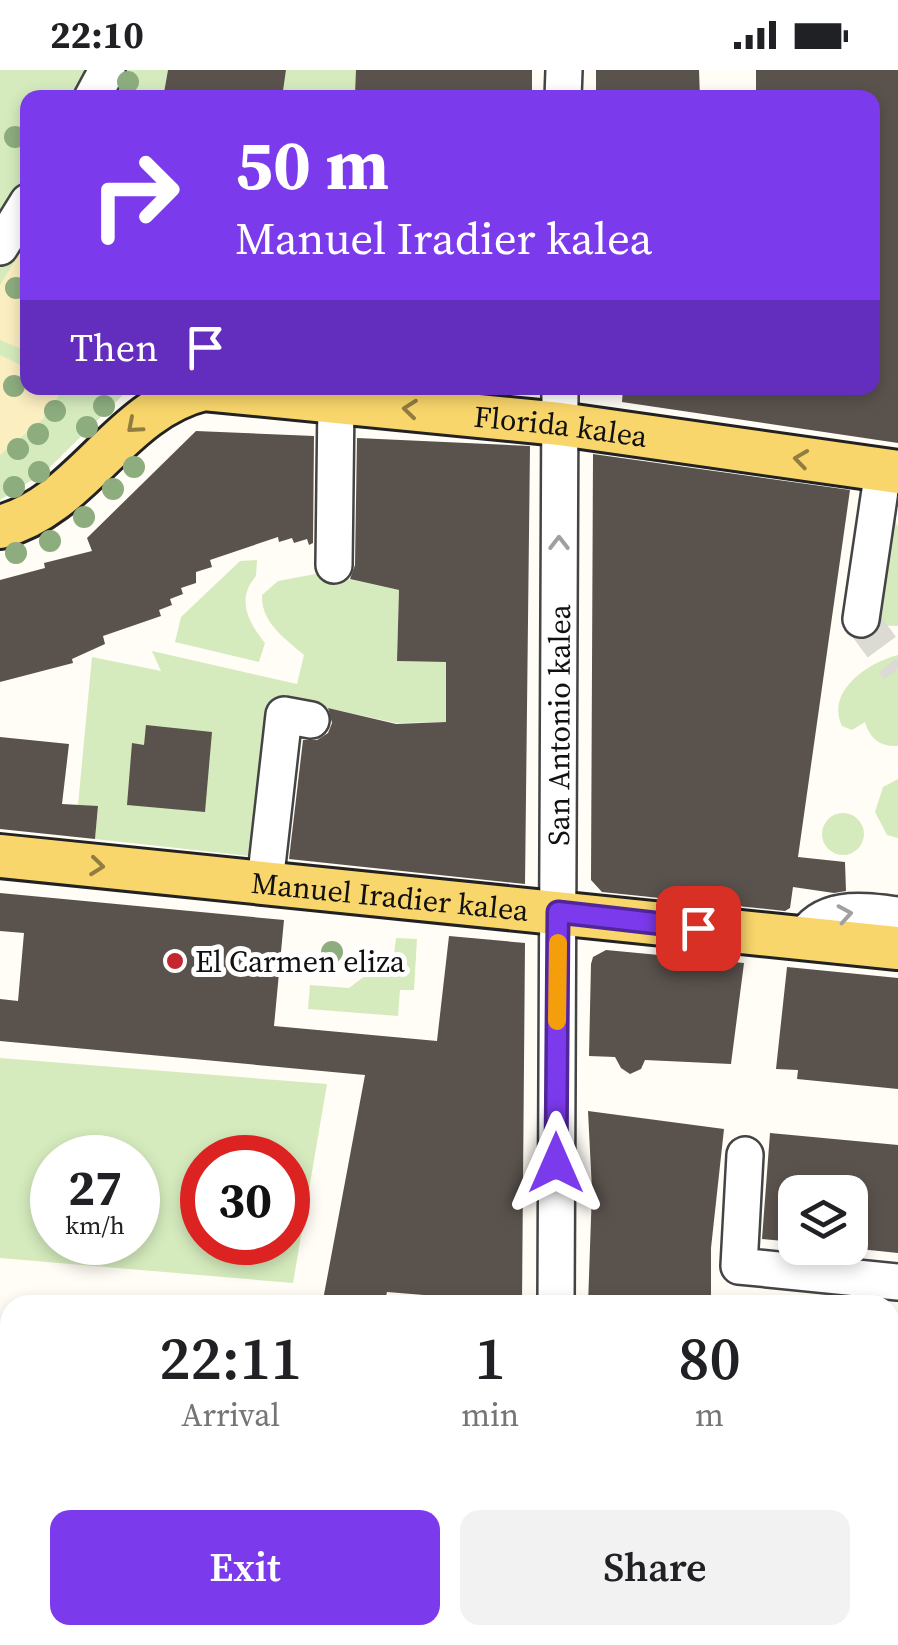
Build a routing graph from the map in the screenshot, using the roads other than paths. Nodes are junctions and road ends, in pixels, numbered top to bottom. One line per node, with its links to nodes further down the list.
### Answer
1 (20, 215): 2 (street)
2 (0, 247)
3 (186, 395): 8 (main road, Florida kalea, one-way to 8)
4 (279, 395): 5 (main road, Florida kalea)
5 (336, 401): 6 (main road, Florida kalea, one-way to 5); 9 (street)
6 (560, 406): 7 (main road, Florida kalea, one-way to 6); 14 (street, San Antonio kalea, one-way to 6)
7 (890, 471): 10 (street)
8 (0, 527)
9 (334, 565)
10 (860, 619)
11 (311, 720): 13 (street)
12 (0, 856): 13 (main road, Manuel Iradier kalea, one-way to 13)
13 (265, 883): 14 (main road, Manuel Iradier kalea)
14 (558, 912): 16 (main road, Manuel Iradier kalea); 20 (street, San Antonio kalea)
15 (898, 915): 16 (street, one-way to 15)
16 (803, 939): 17 (main road, Manuel Iradier kalea)
17 (898, 948)
18 (745, 1155): 19 (street)
19 (898, 1282)
20 (556, 1295)

